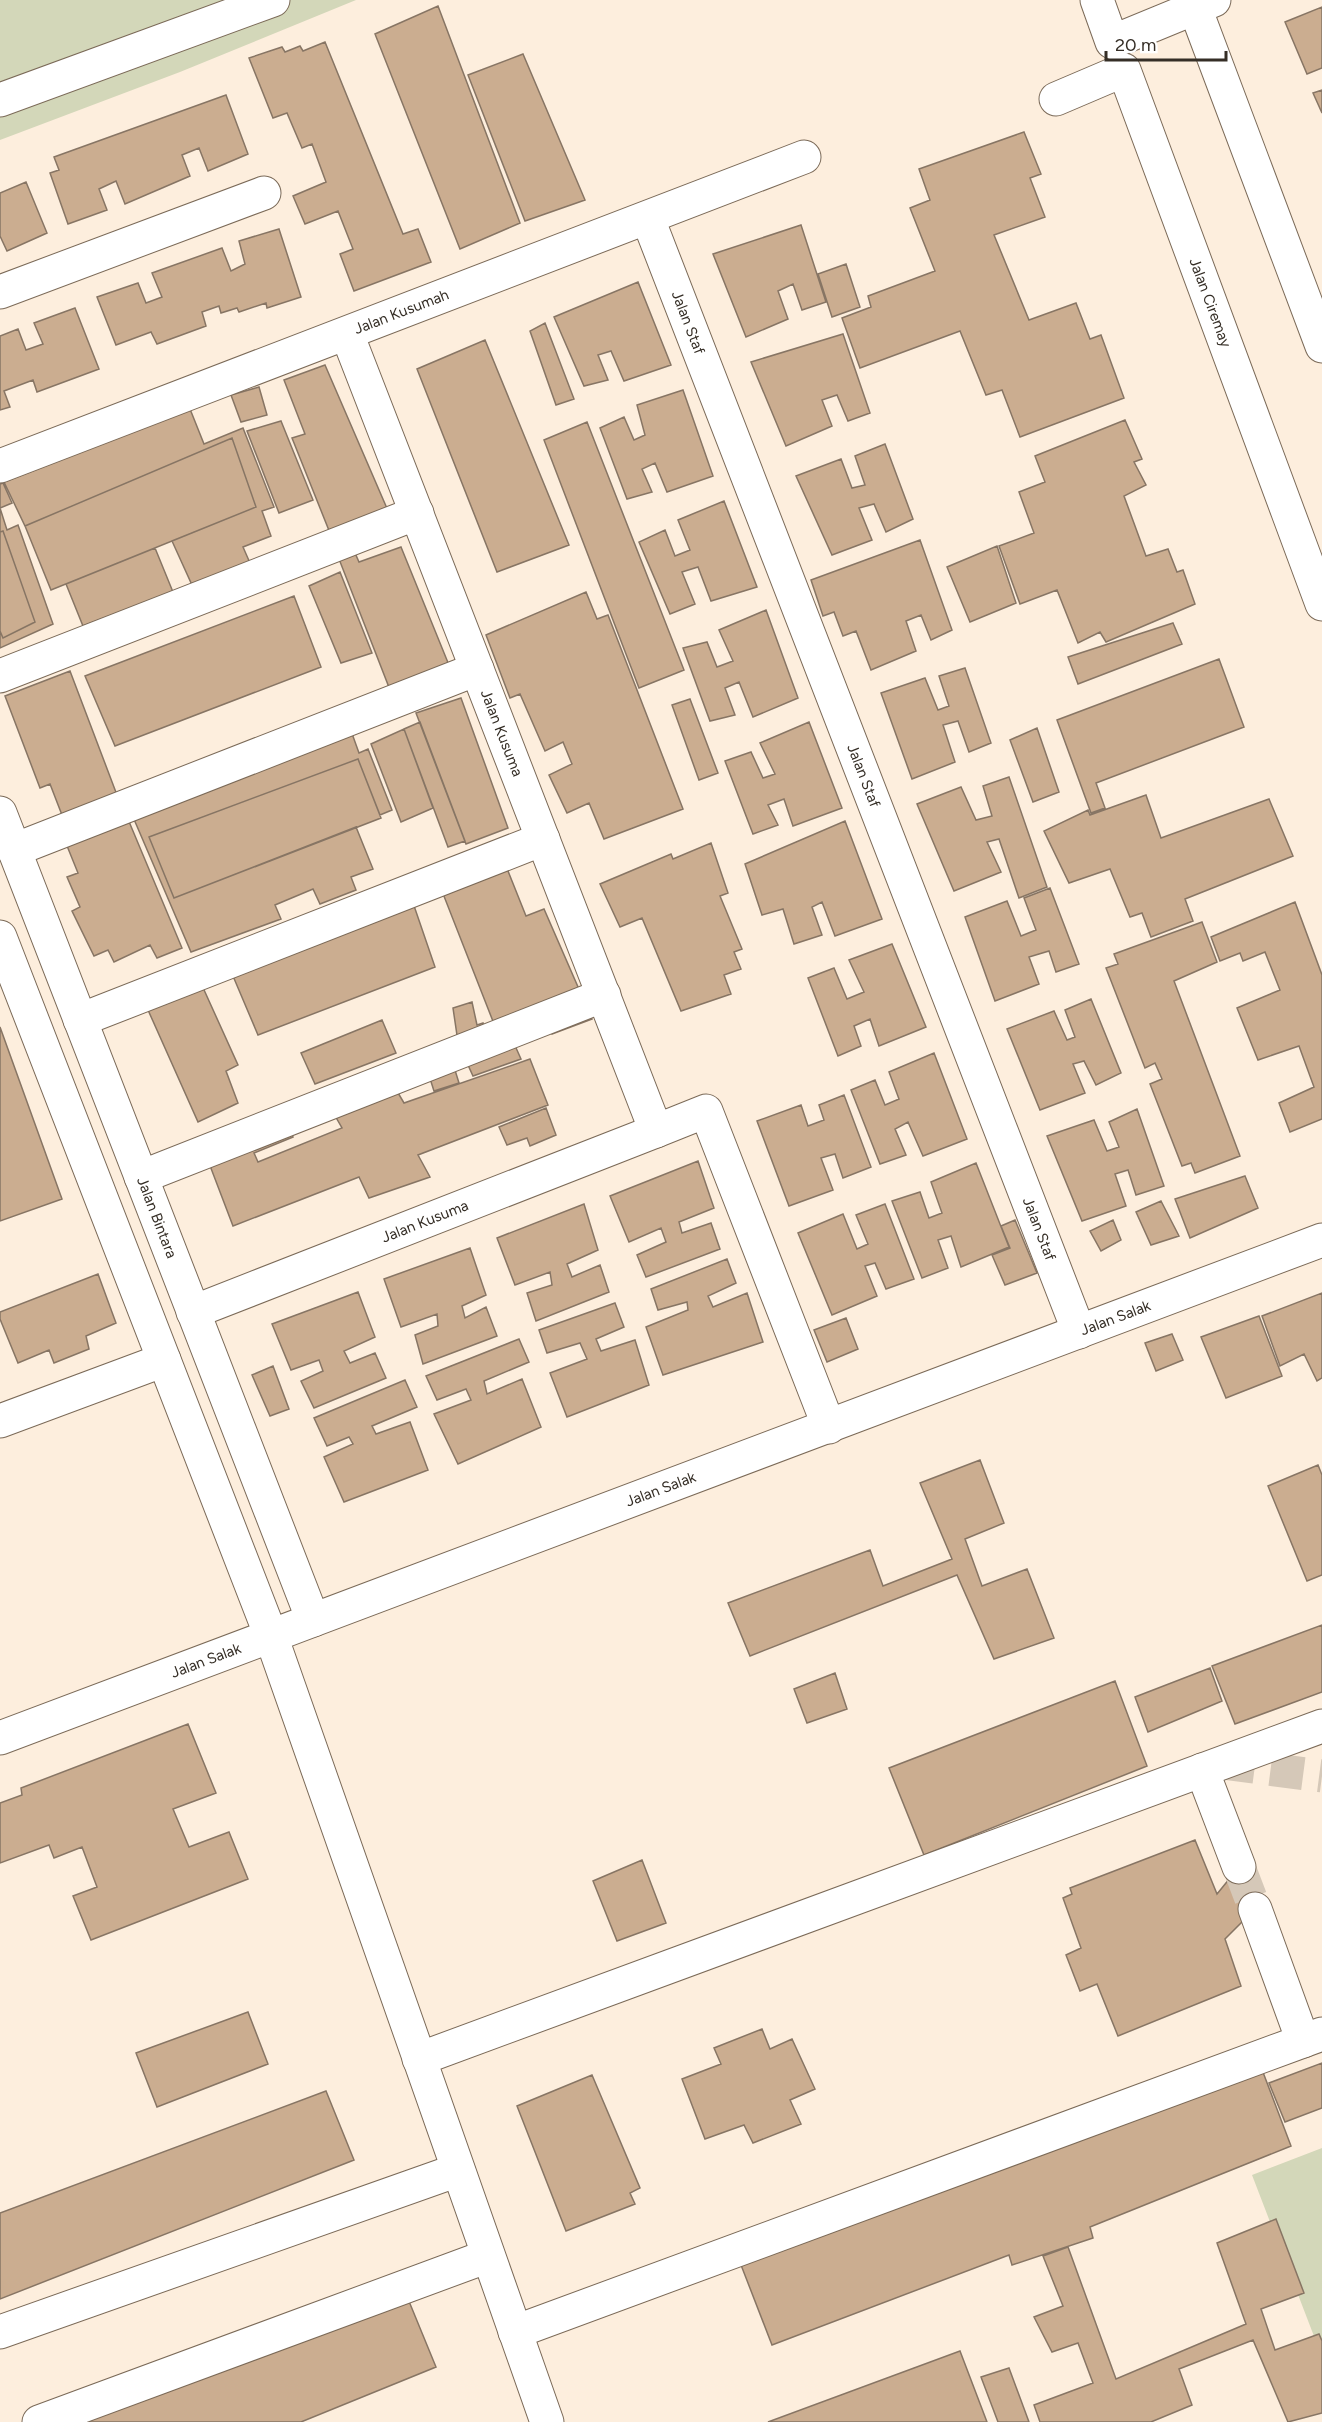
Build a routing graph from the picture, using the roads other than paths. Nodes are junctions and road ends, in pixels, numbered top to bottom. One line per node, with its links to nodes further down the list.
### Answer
1 (273, 0): 5 (street)
2 (1097, 0): 3 (street)
3 (1200, 2): 11 (street)
4 (1056, 99): 14 (street, Jalan Ciremay)
5 (0, 100)
6 (804, 158): 8 (street, Jalan Kusumah)
7 (264, 193): 9 (street)
8 (648, 219): 10 (street, Jalan Kusumah); 27 (street, Jalan Staf)
9 (0, 292)
10 (347, 334): 12 (street, Jalan Kusumah); 13 (street, Jalan Kusuma)
11 (1322, 346)
12 (0, 466)
13 (417, 513): 15 (street, Jalan Kusuma); 16 (street)
14 (1322, 604)
15 (477, 669): 18 (street, Jalan Kusuma); 19 (street)
16 (0, 676)
17 (0, 813): 19 (street, Jalan Bintara)
18 (543, 839): 21 (street, Jalan Kusuma); 22 (street)
19 (14, 850): 22 (street, Jalan Bintara)
20 (0, 937): 28 (street)
21 (604, 995): 23 (street, Jalan Kusuma); 24 (street)
22 (80, 1020): 24 (street, Jalan Bintara)
23 (656, 1131): 26 (street, Jalan Kusuma); 30 (street, Jalan Kusuma)
24 (141, 1177): 26 (street, Jalan Bintara)
25 (1322, 1240): 27 (street, Jalan Salak)
26 (193, 1312): 31 (street, Jalan Bintara)
27 (1079, 1332): 30 (street, Jalan Salak)
28 (164, 1360): 29 (street); 32 (street)
29 (0, 1421)
30 (829, 1427): 31 (street, Jalan Salak)
31 (313, 1620): 32 (street, Jalan Salak)
32 (271, 1636): 34 (street, Jalan Salak); 39 (street)
33 (1322, 1726): 35 (street)
34 (0, 1738)
35 (1202, 1770): 36 (street); 39 (street)
36 (1239, 1867)
37 (1255, 1909): 38 (street)
38 (1313, 2038): 43 (street)
39 (419, 2059): 40 (street)
40 (458, 2170): 41 (street); 42 (street)
41 (488, 2256): 43 (street); 44 (street)
42 (0, 2332)
43 (515, 2332): 45 (street)
44 (39, 2422)
45 (547, 2422)

